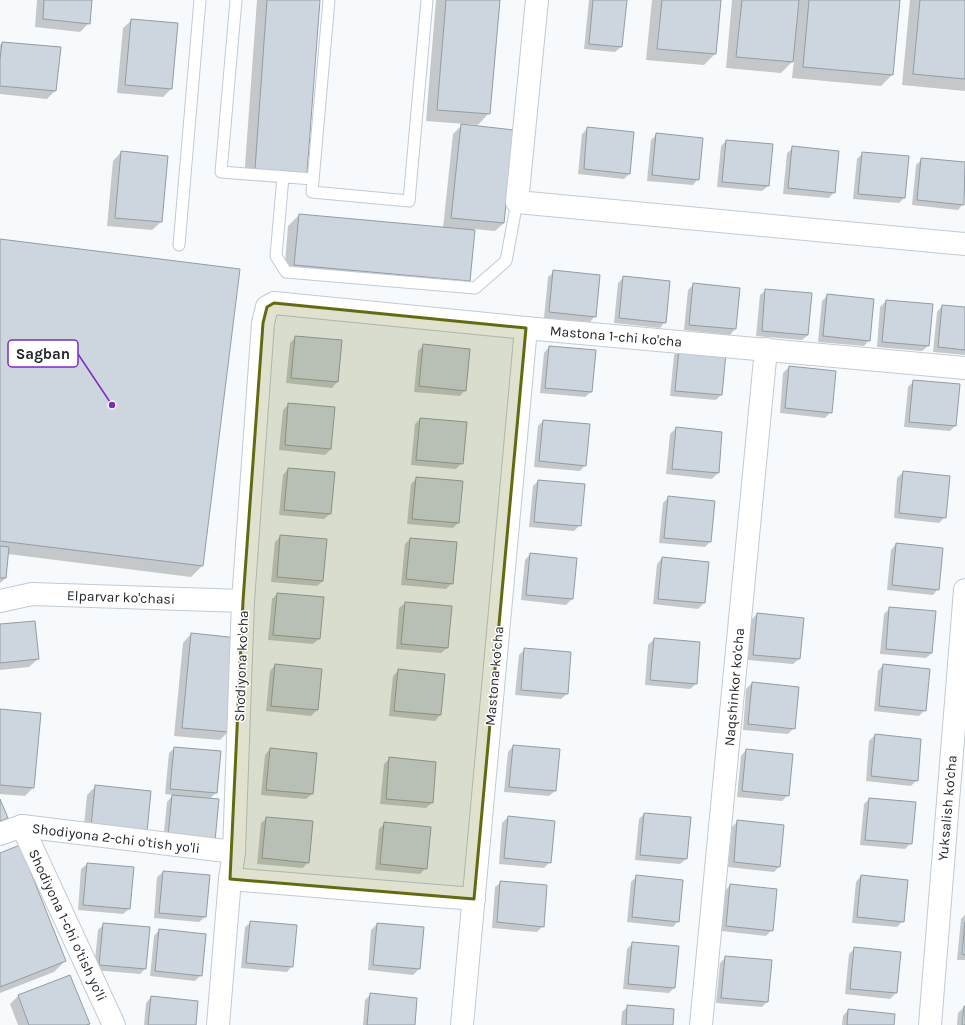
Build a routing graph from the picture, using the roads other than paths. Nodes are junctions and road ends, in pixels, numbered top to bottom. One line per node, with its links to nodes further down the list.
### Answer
1 (200, 0): 10 (lane)
2 (236, 0): 6 (lane)
3 (329, 0): 7 (lane)
4 (427, 0): 7 (lane)
5 (537, 0): 8 (street)
6 (283, 177): 7 (lane); 8 (lane)
7 (314, 179)
8 (517, 202): 9 (street)
9 (965, 244)
10 (179, 245)
11 (268, 307): 12 (street, Mastona 1-chi ko'cha); 17 (street, Shodiyona ko'cha)
12 (526, 328): 13 (street, Mastona 1-chi ko'cha); 22 (street, Mastona ko'cha)
13 (766, 349): 14 (street, Mastona 1-chi ko'cha); 26 (street, Naqshinkor ko'cha)
14 (965, 368)
15 (965, 590): 27 (street, Yuksalish ko'cha)
16 (0, 601): 17 (street, Elparvar ko'chasi)
17 (243, 601): 20 (street, Shodiyona ko'cha)
18 (22, 826): 19 (street, Shodiyona 2-chi o'tish yo'li); 20 (street, Shodiyona 2-chi o'tish yo'li); 23 (street, Shodiyona 1-chi o'tish yo'li)
19 (0, 834)
20 (234, 852): 21 (street, Shodiyona ko'cha)
21 (230, 879): 22 (street); 24 (street, Shodiyona ko'cha)
22 (474, 899): 25 (street, Mastona ko'cha)
23 (114, 1025)
24 (218, 1025)
25 (462, 1025)
26 (701, 1025)
27 (930, 1025)

